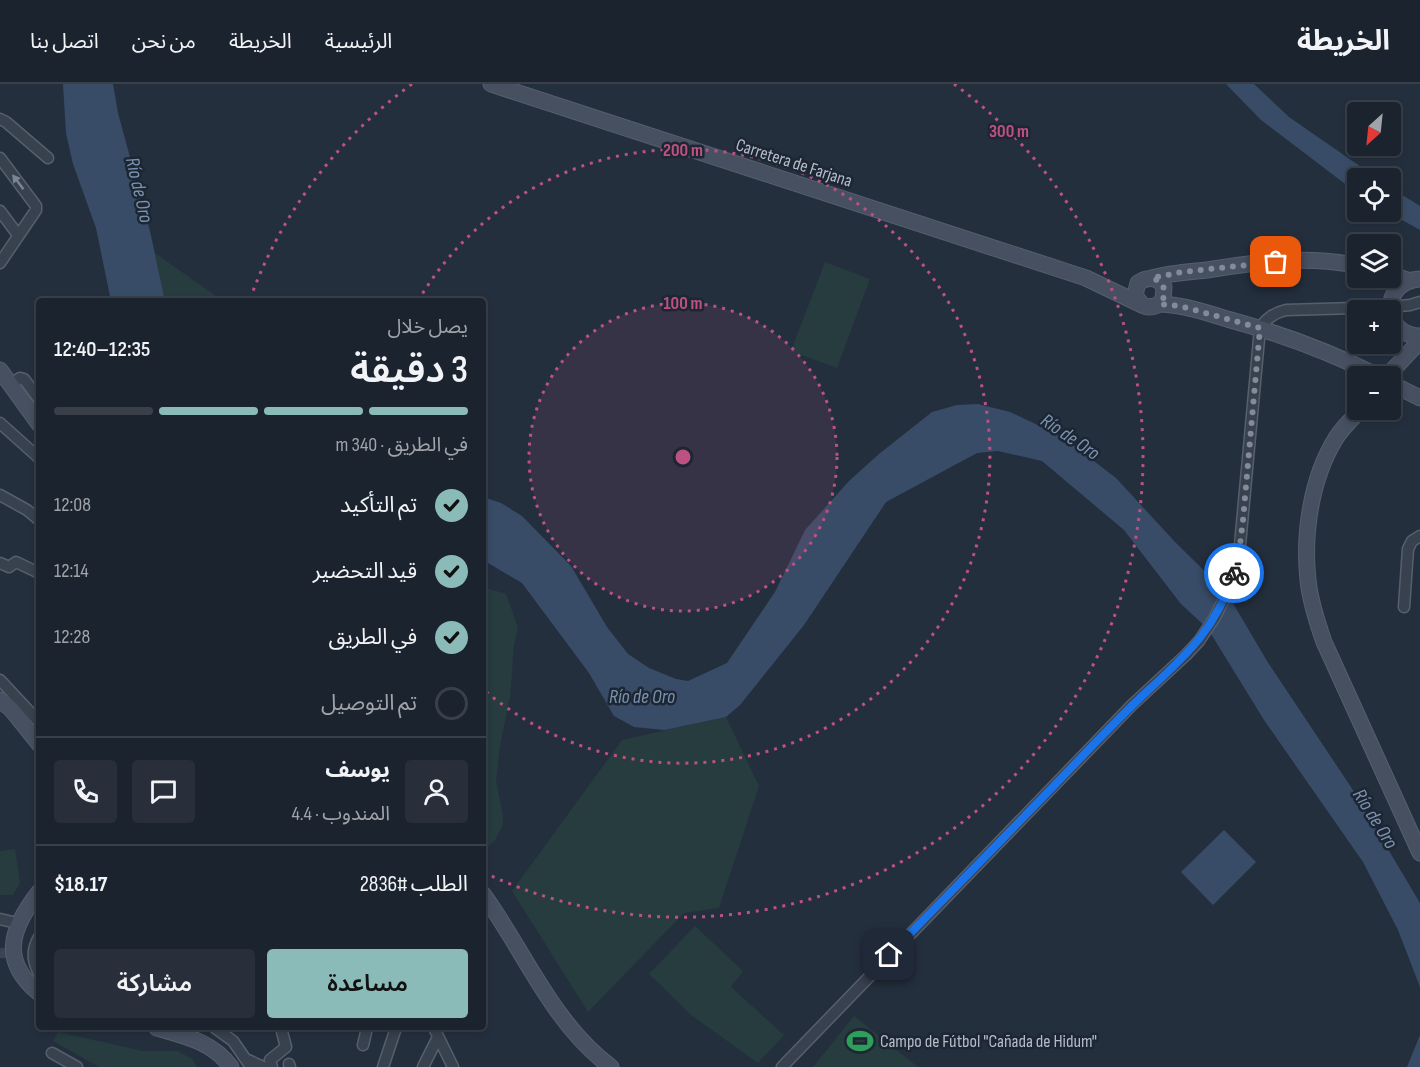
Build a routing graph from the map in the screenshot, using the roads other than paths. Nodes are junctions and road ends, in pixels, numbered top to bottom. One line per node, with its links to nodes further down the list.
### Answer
1 (491, 84): 12 (main road, Carretera de Farjana)
2 (0, 119): 4 (street)
3 (0, 158): 6 (street, one-way to 3)
4 (48, 158)
5 (0, 211): 6 (street)
6 (18, 236): 7 (street)
7 (1, 260)
8 (1347, 264): 9 (main road, Carretera de Farjana)
9 (1197, 271): 13 (main road, Carretera de Farjana); 14 (main road, Carretera de Farjana)
10 (1401, 275): 11 (main road)
11 (1416, 277): 15 (main road)
12 (1086, 278): 13 (main road, Carretera de Farjana); 17 (main road, Carretera de Farjana)
13 (1148, 279): 14 (main road); 17 (main road)
14 (1163, 297): 17 (main road); 20 (main road)
15 (1393, 300)
16 (1420, 302): 18 (street)
17 (1142, 305)
18 (1401, 305)
19 (1347, 308): 20 (street)
20 (1260, 328): 25 (main road); 70 (street)
21 (1401, 330): 22 (main road)
22 (1420, 339): 24 (main road)
23 (1401, 354): 24 (main road)
24 (1401, 359): 26 (main road)
25 (1356, 366)
26 (1395, 366)
27 (4, 377): 29 (street); 31 (main road)
28 (1401, 388): 30 (main road)
29 (36, 395)
30 (1420, 398)
31 (36, 420)
32 (1351, 420): 45 (main road)
33 (0, 423): 34 (street)
34 (36, 455)
35 (0, 495): 36 (street)
36 (36, 518)
37 (1420, 536): 40 (street)
38 (0, 563): 39 (street)
39 (36, 572)
40 (1404, 608)
41 (0, 680): 43 (street)
42 (0, 700): 44 (main road)
43 (36, 719)
44 (36, 740)
45 (1420, 853)
46 (36, 896): 49 (main road)
47 (486, 898): 69 (main road)
48 (0, 919): 49 (street)
49 (17, 923): 52 (main road)
50 (19, 954): 51 (street)
51 (36, 957)
52 (36, 991)
53 (164, 1030): 63 (main road)
54 (217, 1030): 61 (street)
55 (282, 1030): 65 (street)
56 (367, 1030): 59 (street)
57 (395, 1030): 66 (street)
58 (436, 1032): 67 (street); 68 (street)
59 (363, 1045)
60 (52, 1053): 62 (street)
61 (250, 1064): 64 (street)
62 (77, 1067)
63 (231, 1067)
64 (263, 1067)
65 (272, 1067)
66 (383, 1067)
67 (423, 1067)
68 (453, 1067)
69 (611, 1067)
70 (782, 1067)

